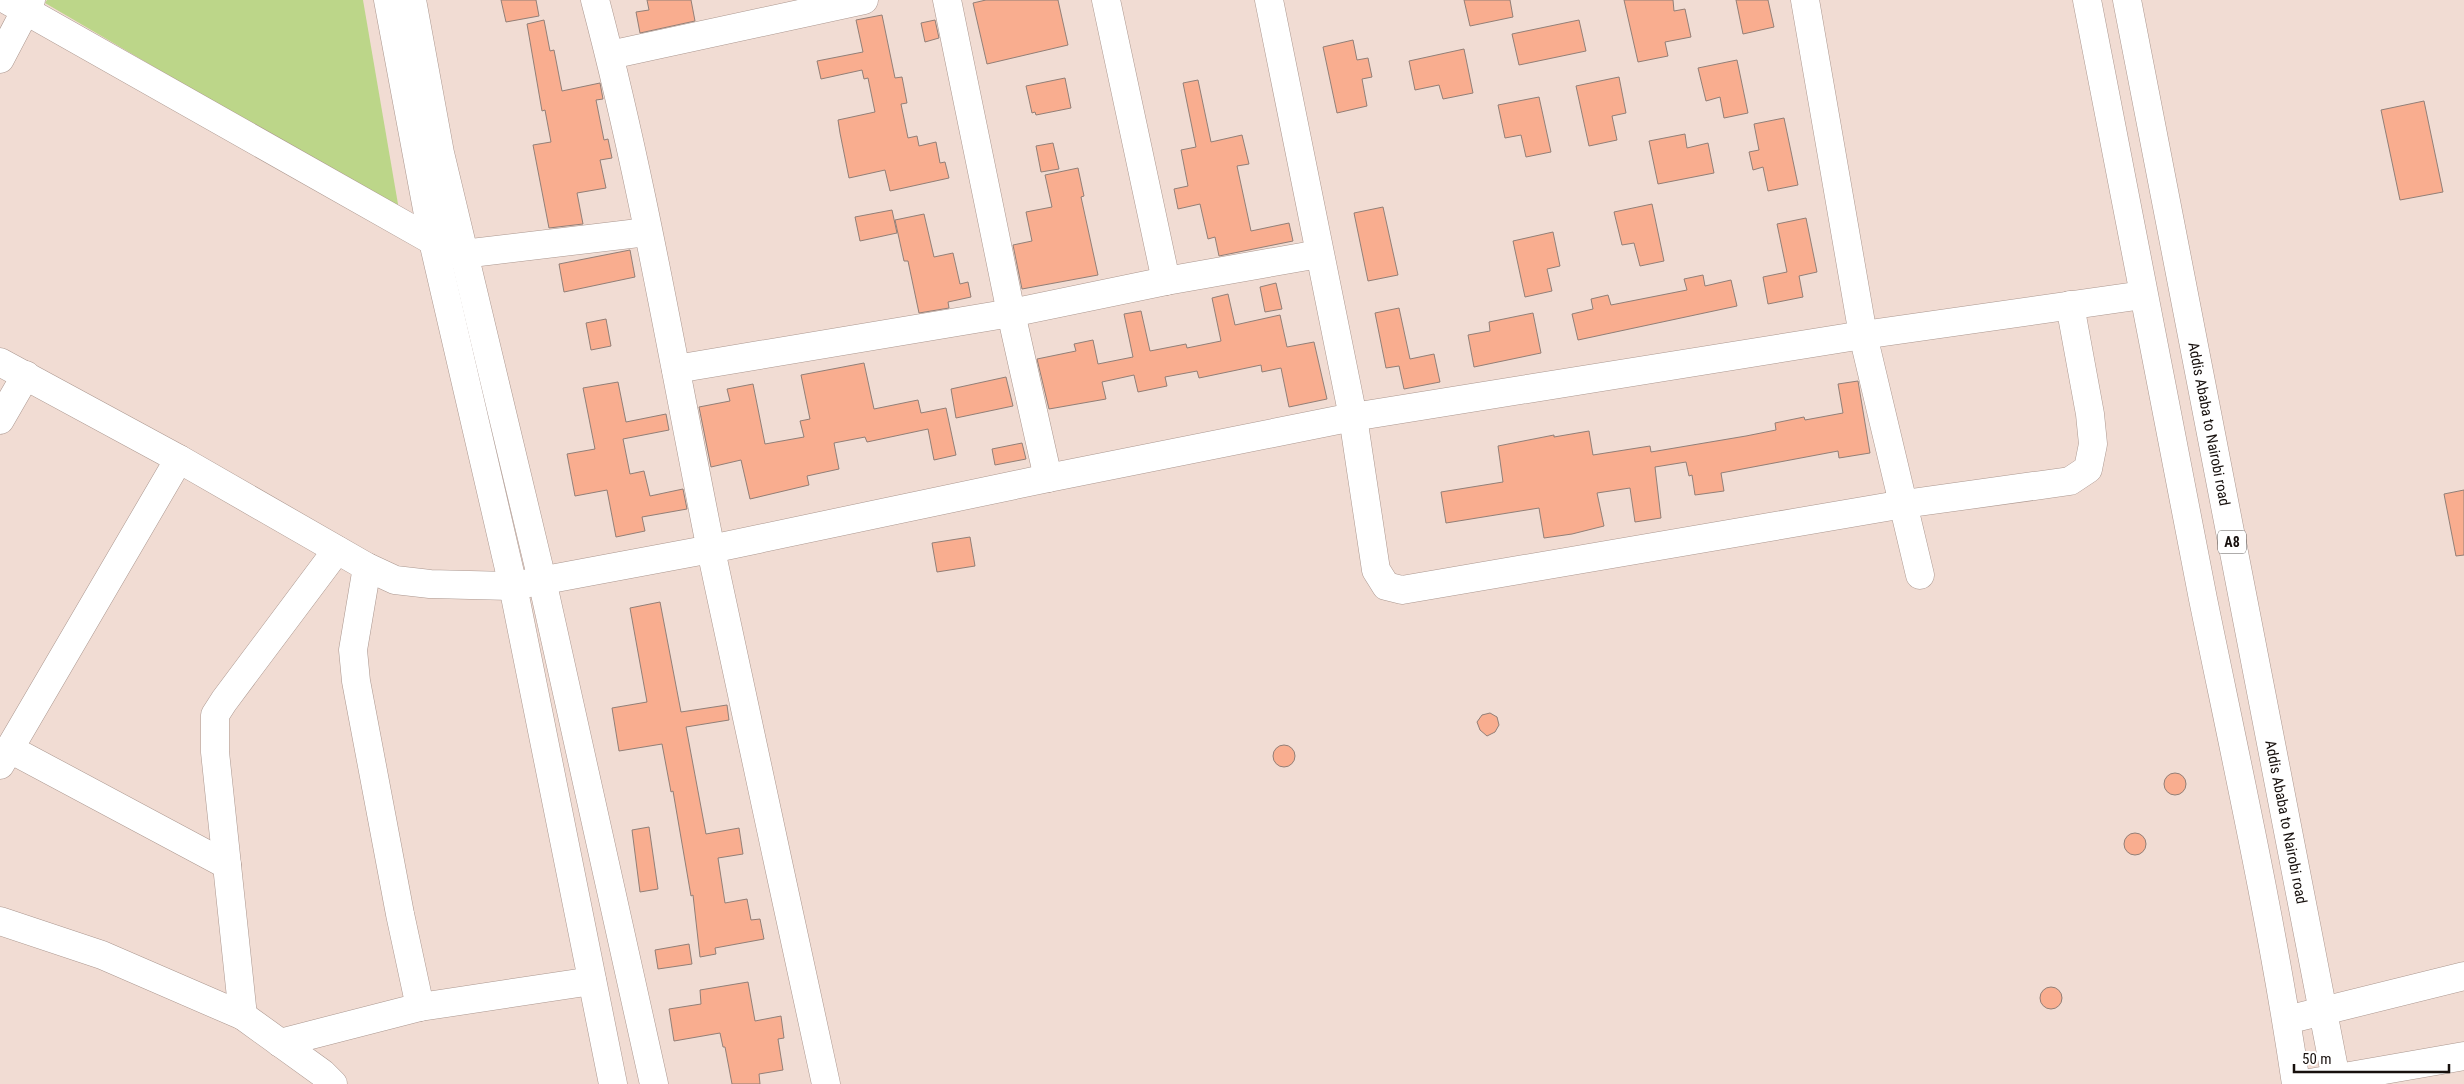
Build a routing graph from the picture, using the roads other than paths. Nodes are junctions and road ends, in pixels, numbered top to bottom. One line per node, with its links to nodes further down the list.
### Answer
1 (388, 0): 15 (main road)
2 (412, 0): 16 (main road)
3 (595, 0): 13 (main road)
4 (864, 0): 13 (main road)
5 (947, 0): 21 (main road)
6 (1106, 0): 18 (main road)
7 (1269, 0): 17 (main road)
8 (1805, 0): 22 (main road)
9 (2087, 0): 19 (main road)
10 (2127, 0): 43 (main road, Addis Ababa to Nairobi road / A8)
11 (21, 4): 12 (main road); 15 (main road)
12 (3, 46)
13 (610, 54): 14 (main road)
14 (647, 232): 16 (main road); 24 (main road)
15 (433, 241): 16 (main road); 36 (main road)
16 (463, 254): 35 (main road)
17 (1319, 254): 18 (main road); 26 (main road)
18 (1166, 281): 21 (main road)
19 (2143, 295): 20 (main road); 45 (main road)
20 (2070, 305): 22 (main road); 30 (main road)
21 (1011, 312): 24 (main road); 29 (main road)
22 (1863, 335): 26 (main road); 30 (main road)
23 (0, 362): 25 (main road)
24 (676, 369): 31 (main road)
25 (26, 375): 27 (main road); 28 (main road)
26 (1353, 417): 29 (main road); 30 (main road)
27 (0, 420)
28 (179, 458): 32 (main road); 37 (main road)
29 (1048, 478): 31 (main road)
30 (1904, 504): 34 (main road)
31 (711, 549): 35 (main road); 52 (main road)
32 (337, 550): 33 (main road); 38 (main road)
33 (367, 567): 36 (main road); 42 (main road)
34 (1920, 574)
35 (542, 580): 36 (main road); 51 (main road)
36 (513, 586): 41 (main road)
37 (5, 757): 38 (main road)
38 (227, 864): 44 (main road)
39 (0, 921): 44 (main road)
40 (2464, 976): 43 (main road)
41 (592, 981): 42 (main road); 50 (main road)
42 (420, 1007): 46 (main road)
43 (2323, 1013): 45 (main road); 48 (main road, Addis Ababa to Nairobi road / A8)
44 (243, 1016): 46 (main road)
45 (2287, 1020): 53 (main road)
46 (280, 1043): 49 (main road)
47 (2464, 1056): 48 (main road)
48 (2336, 1081): 54 (main road)
49 (333, 1084)
50 (613, 1084)
51 (654, 1084)
52 (826, 1084)
53 (2296, 1084)
54 (2304, 1084)

